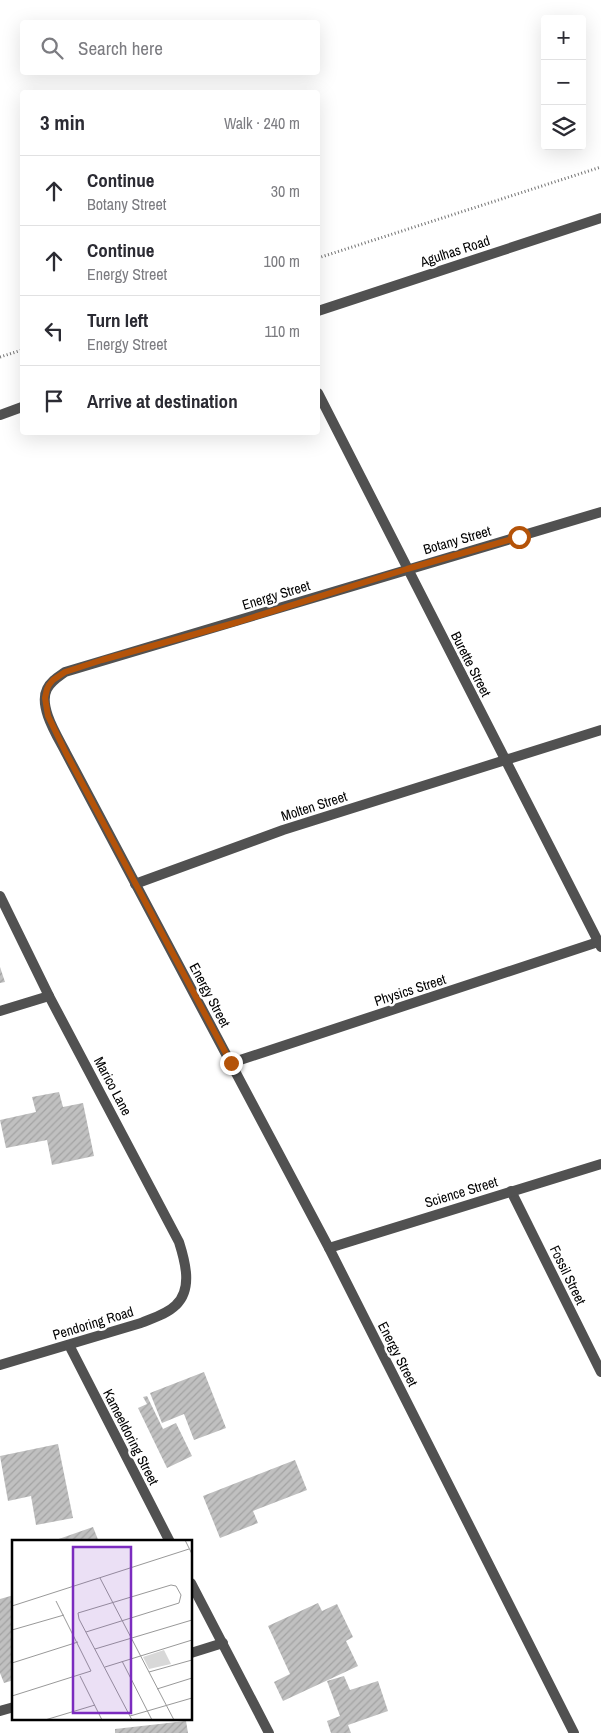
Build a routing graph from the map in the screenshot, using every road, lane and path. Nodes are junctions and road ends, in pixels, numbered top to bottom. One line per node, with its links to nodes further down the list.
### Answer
1 (601, 167): 3 (path)
2 (601, 218): 4 (street, Agulhas Road)
3 (320, 257)
4 (320, 310)
5 (20, 351): 6 (path)
6 (0, 357)
7 (320, 397): 11 (street, Burette Street)
8 (20, 408): 9 (street)
9 (0, 415)
10 (601, 512): 11 (street, Botany Street)
11 (407, 569): 13 (street, Burette Street); 14 (street, Energy Street)
12 (601, 730): 13 (street)
13 (504, 759): 14 (street, Molten Street); 16 (street, Burette Street)
14 (134, 884): 19 (street, Energy Street)
15 (0, 896): 17 (street, Marico Lane)
16 (600, 943): 19 (street, Physics Street)
17 (49, 996): 18 (street); 23 (street, Marico Lane)
18 (0, 1011)
19 (231, 1063): 22 (street, Energy Street)
20 (601, 1164): 21 (street, Science Street)
21 (511, 1191): 22 (street, Science Street); 26 (street, Fossil Street)
22 (329, 1248): 32 (street, Energy Street)
23 (184, 1292): 24 (street, Pendoring Road)
24 (69, 1345): 25 (street, Pendoring Road); 27 (street, Kameeldoring Street)
25 (0, 1365)
26 (601, 1372)
27 (169, 1540)
28 (192, 1585): 29 (street)
29 (223, 1643): 30 (street); 31 (street)
30 (192, 1653)
31 (269, 1733)
32 (574, 1733)

